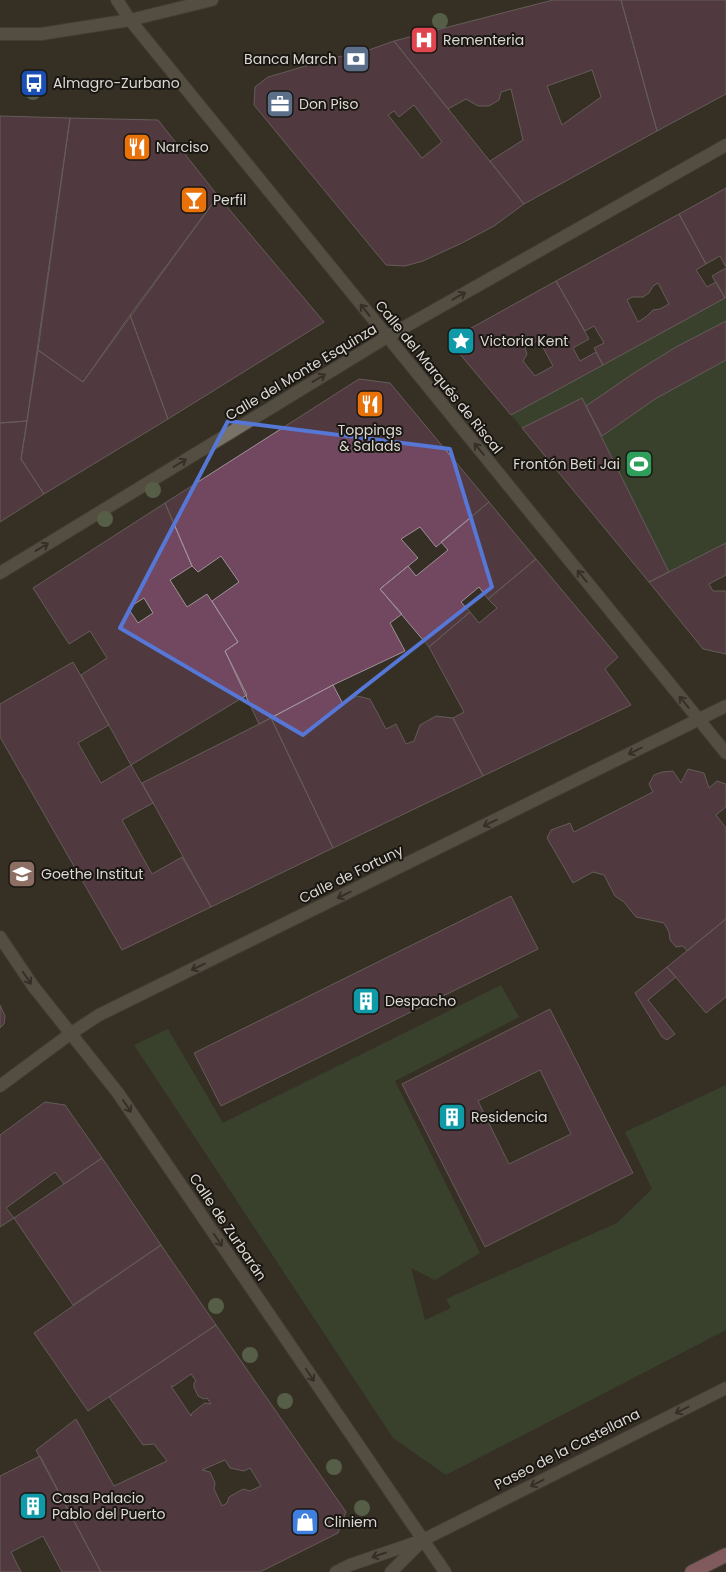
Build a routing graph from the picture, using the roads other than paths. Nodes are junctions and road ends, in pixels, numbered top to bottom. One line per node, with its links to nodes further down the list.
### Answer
1 (117, 0): 3 (street, Calle del Marqués de Riscal)
2 (212, 0): 3 (street)
3 (130, 20): 4 (street); 6 (street, Calle del Marqués de Riscal, one-way to 3)
4 (0, 34)
5 (726, 145): 6 (street, Calle del Monte Esquinza, one-way to 5)
6 (387, 336): 7 (street, Calle del Monte Esquinza, one-way to 6); 9 (street, Calle del Marqués de Riscal, one-way to 6)
7 (0, 573)
8 (726, 706): 9 (street, Calle de Fortuny)
9 (699, 720): 10 (street, Calle del Marqués de Riscal); 12 (street, Calle de Fortuny, one-way to 12)
10 (726, 753)
11 (0, 937): 12 (street, Calle de Zurbarán, one-way to 12)
12 (70, 1034): 13 (street, Calle de Fortuny); 15 (street, Calle de Zurbarán, one-way to 15)
13 (0, 1086)
14 (726, 1388): 15 (street, Paseo de la Castellana, one-way to 15)
15 (423, 1540): 17 (street, Paseo de la Castellana, one-way to 17); 18 (street, Paseo de la Castellana); 19 (street, Calle de Zurbarán)
16 (726, 1555): 20 (highway)
17 (336, 1572)
18 (391, 1572)
19 (445, 1572)
20 (692, 1572)

